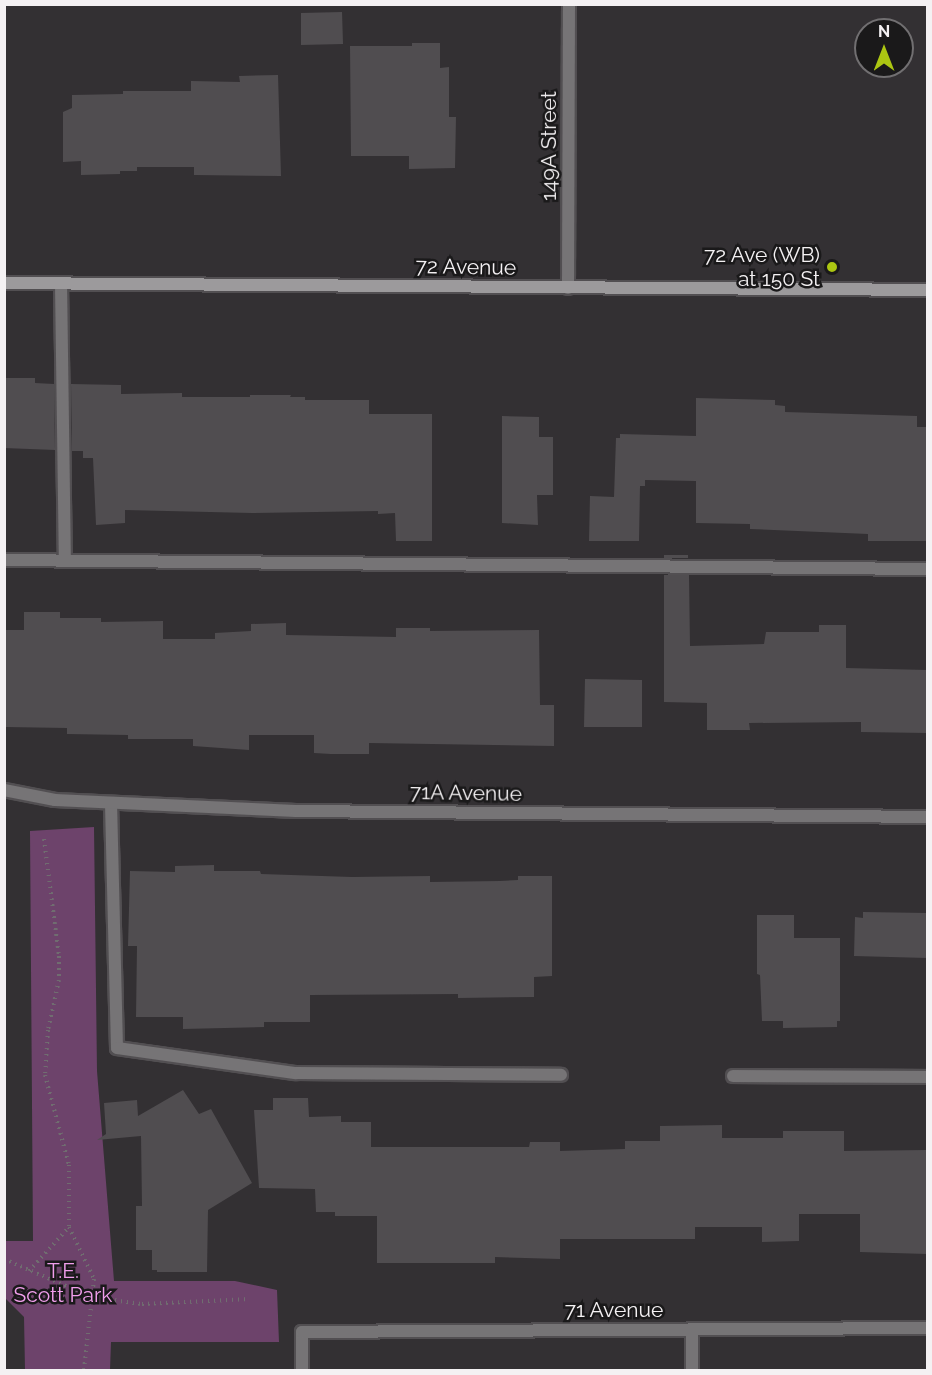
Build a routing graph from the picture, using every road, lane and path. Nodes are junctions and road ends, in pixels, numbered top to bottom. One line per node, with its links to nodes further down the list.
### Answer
1 (569, 4): 4 (street, 149A Street)
2 (4, 283): 3 (main road, 72 Avenue)
3 (61, 283): 4 (main road, 72 Avenue); 7 (street)
4 (568, 288): 5 (main road, 72 Avenue)
5 (927, 290)
6 (4, 560): 7 (street)
7 (65, 561): 8 (street)
8 (927, 569)
9 (4, 790): 10 (street, 71A Avenue)
10 (111, 803): 11 (street, 71A Avenue); 13 (street)
11 (927, 817)
12 (44, 839): 16 (path)
13 (561, 1076)
14 (733, 1076): 15 (street)
15 (927, 1077)
16 (69, 1227): 18 (path); 19 (path)
17 (4, 1259): 18 (path)
18 (28, 1271): 19 (path)
19 (91, 1297): 20 (path); 23 (path)
20 (250, 1299)
21 (927, 1328): 22 (street, 71 Avenue)
22 (692, 1329): 24 (street, 71 Avenue); 25 (street)
23 (84, 1371)
24 (302, 1371)
25 (692, 1371)

